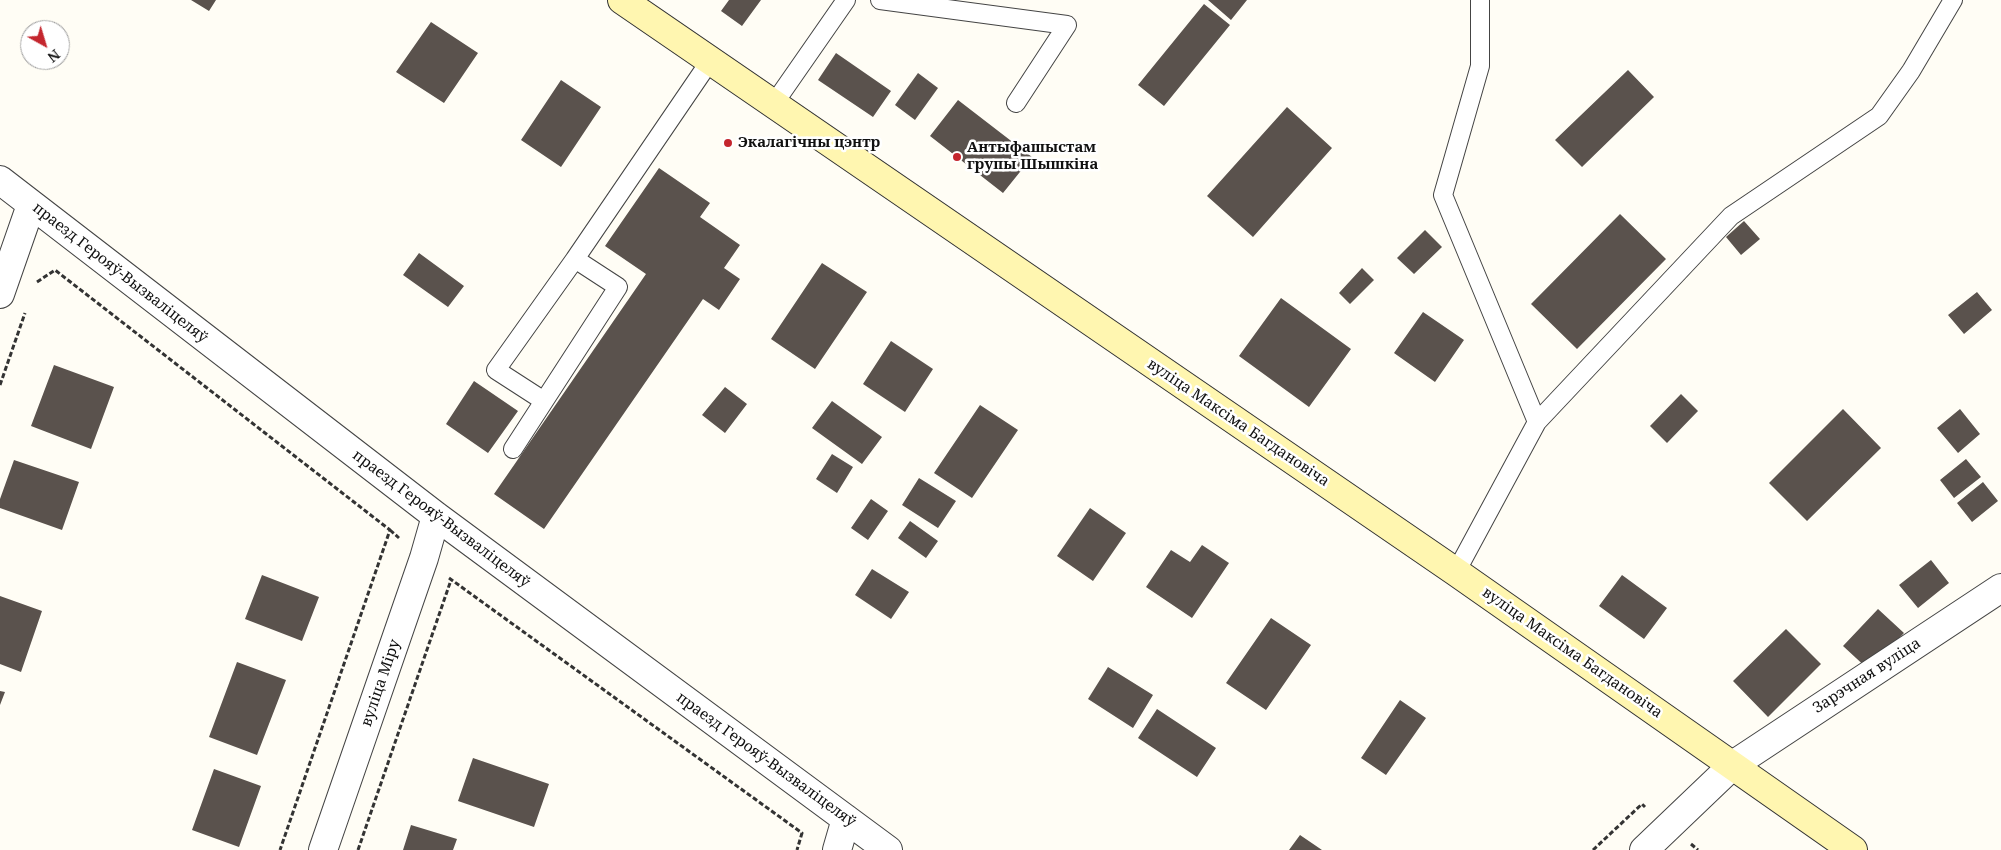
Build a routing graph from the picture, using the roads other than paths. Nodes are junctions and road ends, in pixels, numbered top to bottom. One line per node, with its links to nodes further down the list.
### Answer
1 (846, 0): 8 (lane)
2 (880, 0): 7 (lane)
3 (1480, 0): 14 (lane)
4 (1953, 0): 14 (lane)
5 (632, 3): 6 (main road, вуліца Максіма Багдановіча)
6 (710, 61): 8 (main road, вуліца Максіма Багдановіча); 11 (lane)
7 (1016, 103)
8 (773, 105): 17 (main road, вуліца Максіма Багдановіча)
9 (0, 180): 10 (street, праезд Герояў-Вызваліцеляў)
10 (31, 205): 12 (street); 16 (street, праезд Герояў-Вызваліцеляў)
11 (575, 259): 13 (lane); 13 (lane)
12 (0, 294)
13 (544, 401): 15 (lane)
14 (1537, 422): 17 (lane)
15 (513, 449)
16 (436, 516): 20 (street, праезд Герояў-Вызваліцеляў); 21 (street, вуліца Міру)
17 (1456, 572): 19 (main road, вуліца Максіма Багдановіча)
18 (2001, 588): 19 (street, Зарэчная вуліца)
19 (1733, 765): 24 (street, Зарэчная вуліца); 25 (main road, вуліца Максіма Багдановіча)
20 (846, 819): 22 (street); 23 (street, праезд Герояў-Вызваліцеляў)
21 (324, 850)
22 (837, 850)
23 (888, 850)
24 (1644, 850)
25 (1853, 850)

